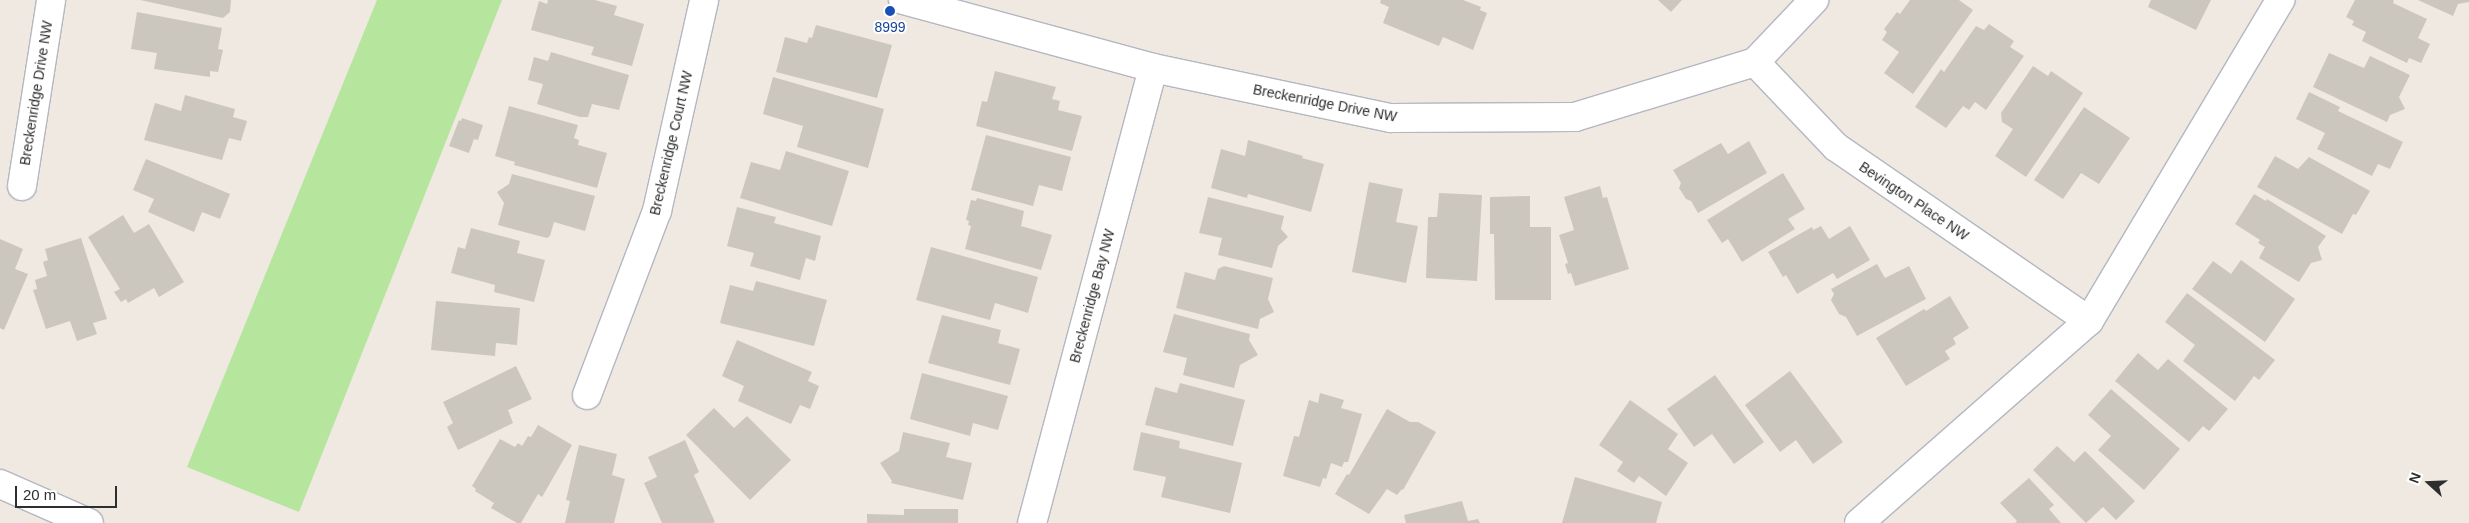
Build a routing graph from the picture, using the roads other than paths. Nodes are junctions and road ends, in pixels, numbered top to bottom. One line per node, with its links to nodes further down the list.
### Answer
1 (51, 0): 8 (street, Breckenridge Drive NW)
2 (704, 0): 10 (street, Breckenridge Court NW)
3 (902, 0): 7 (street, Breckenridge Drive NW)
4 (1814, 0): 6 (street, Breckenridge Drive NW)
5 (2280, 0): 9 (street)
6 (1755, 62): 7 (street, Breckenridge Drive NW); 9 (street, Bevington Place NW)
7 (1153, 68): 13 (street, Breckenridge Bay NW)
8 (22, 186)
9 (2089, 320): 14 (street)
10 (587, 395)
11 (0, 484): 12 (street)
12 (89, 523)
13 (1032, 523)
14 (1858, 523)

